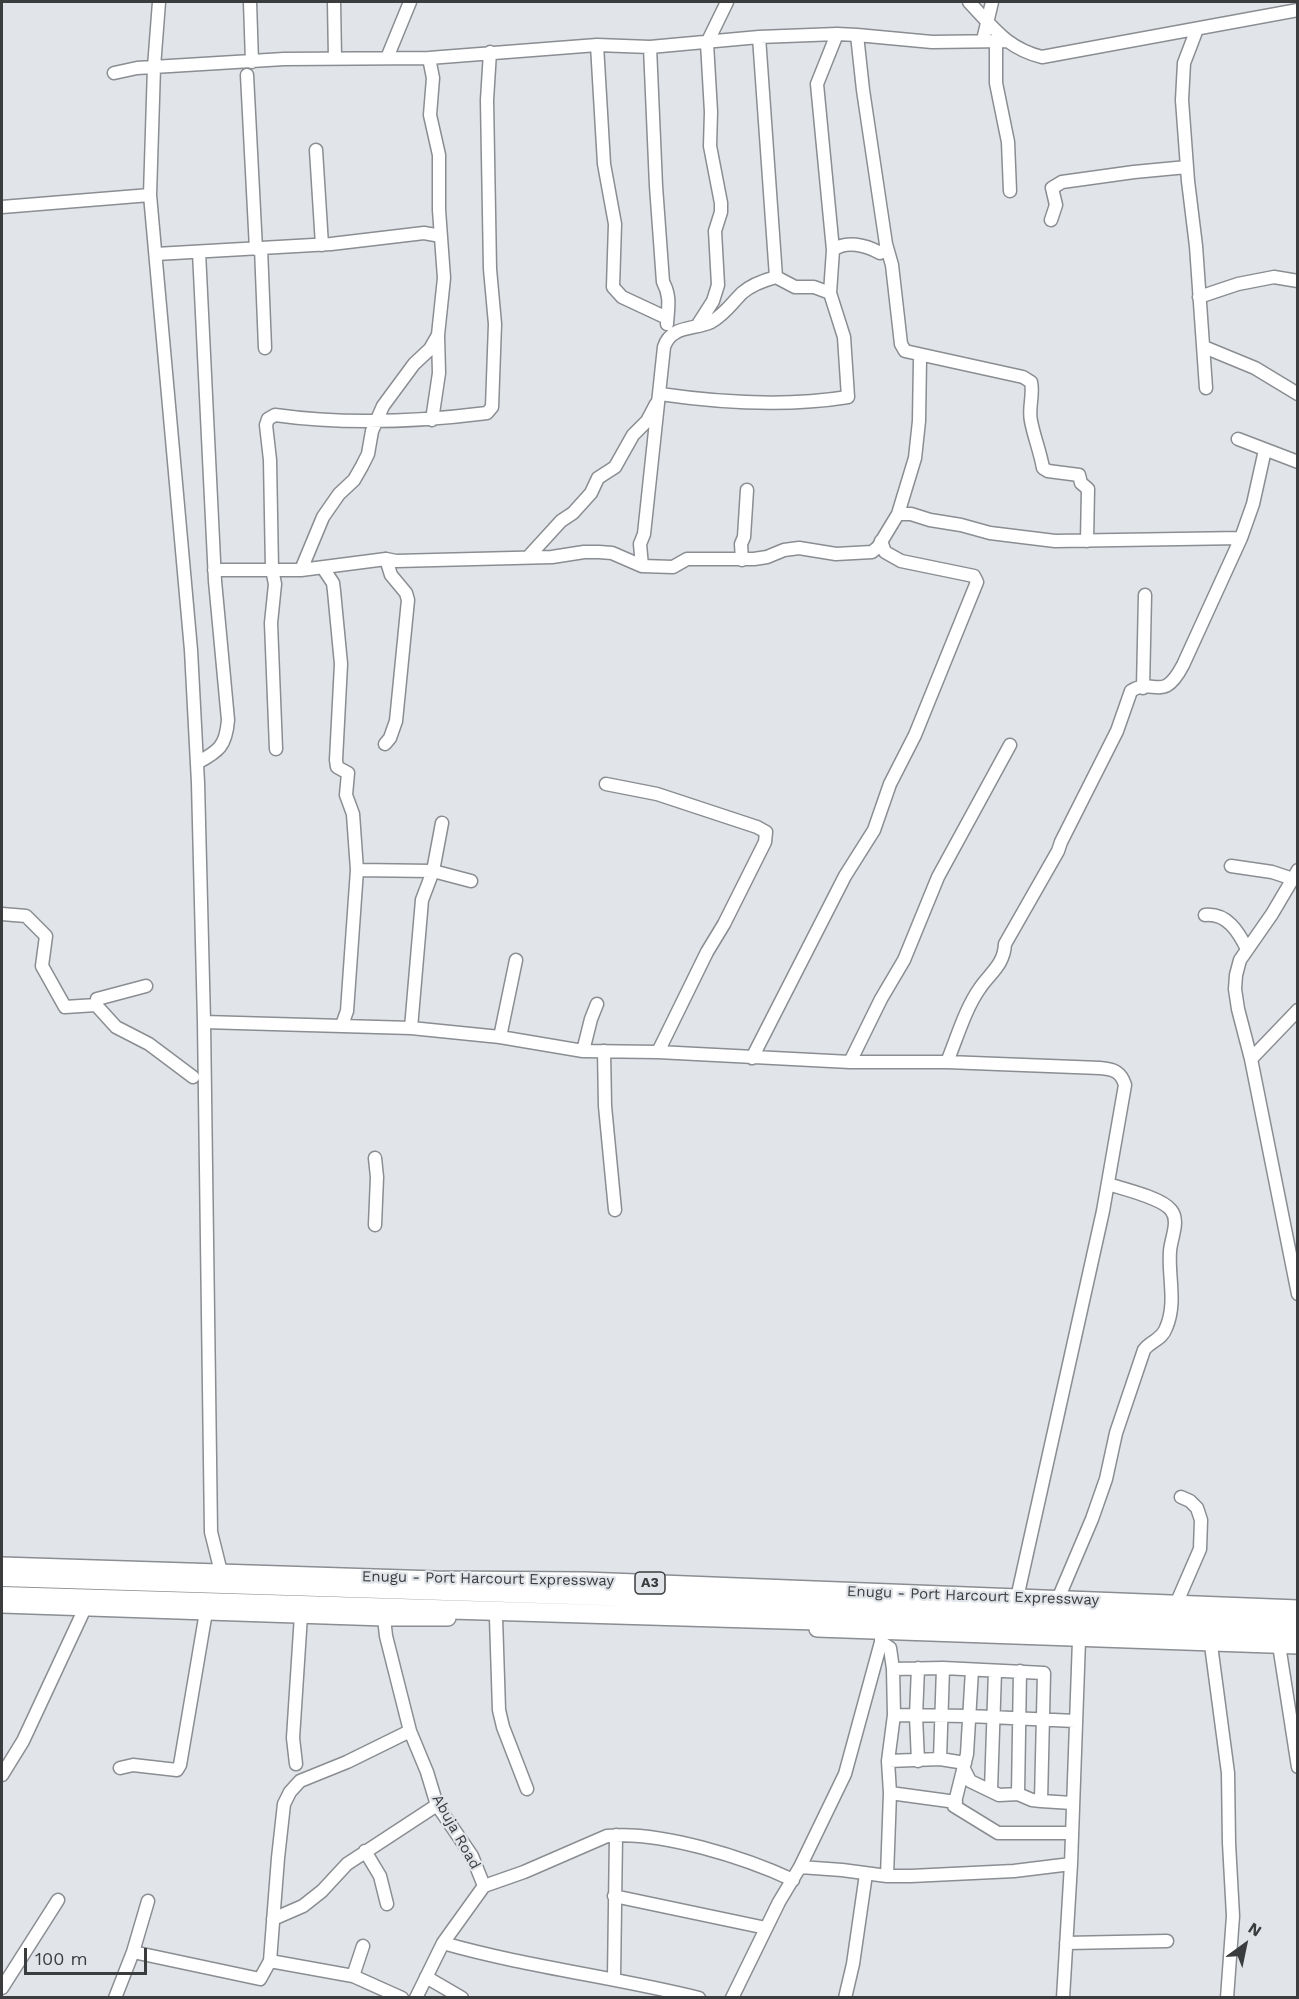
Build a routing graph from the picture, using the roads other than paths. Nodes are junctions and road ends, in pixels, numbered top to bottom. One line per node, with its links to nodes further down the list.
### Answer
1 (159, 2): 23 (street)
2 (250, 2): 22 (street)
3 (334, 2): 19 (street)
4 (410, 2): 20 (street)
5 (727, 2): 15 (street)
6 (969, 2): 9 (street)
7 (992, 2): 9 (street)
8 (1298, 10): 10 (street)
9 (987, 21): 14 (street); 14 (street)
10 (1197, 29): 14 (street); 27 (street)
11 (837, 34): 12 (street); 13 (street); 36 (street)
12 (856, 35): 14 (street); 34 (street)
13 (759, 37): 15 (street); 39 (street)
14 (995, 40): 28 (street)
15 (707, 43): 17 (street); 44 (street)
16 (597, 45): 17 (street); 18 (street); 43 (street)
17 (650, 47): 43 (street)
18 (490, 52): 21 (street); 53 (street)
19 (335, 58): 20 (street); 22 (street)
20 (387, 58): 21 (street)
21 (429, 58): 32 (street)
22 (252, 62): 23 (street)
23 (154, 67): 24 (street); 29 (street)
24 (114, 74)
25 (247, 75): 35 (street)
26 (316, 150): 33 (street)
27 (1187, 167): 31 (street); 42 (street)
28 (1010, 191)
29 (150, 195): 30 (street); 38 (street)
30 (2, 207)
31 (1051, 220)
32 (441, 236): 33 (street); 45 (street)
33 (322, 244): 35 (street)
34 (886, 244): 36 (street); 49 (street)
35 (259, 249): 37 (street); 48 (street)
36 (833, 250): 41 (street)
37 (199, 252): 38 (street); 68 (street)
38 (156, 254): 76 (street)
39 (776, 277): 41 (street); 44 (street)
40 (1298, 281): 42 (street)
41 (830, 293): 51 (street)
42 (1199, 297): 47 (street)
43 (667, 318): 46 (street)
44 (697, 326): 46 (street)
45 (438, 335): 53 (street); 54 (street)
46 (666, 340): 51 (street)
47 (1204, 347): 50 (street); 52 (street)
48 (265, 348)
49 (923, 355): 59 (street); 61 (street)
50 (1206, 388)
51 (660, 394): 63 (street); 66 (street)
52 (1298, 394)
53 (432, 420): 54 (street)
54 (376, 422): 69 (street); 70 (street)
55 (1238, 440): 56 (street)
56 (1265, 450): 57 (street); 60 (street)
57 (1297, 460)
58 (747, 490): 65 (street)
59 (898, 514): 61 (street); 62 (street)
60 (1241, 538): 61 (street); 72 (street)
61 (1087, 541)
62 (879, 548): 65 (street); 99 (street)
63 (529, 556): 64 (street); 66 (street)
64 (386, 559): 67 (street); 73 (street)
65 (742, 560): 66 (street)
66 (642, 566)
67 (323, 568): 69 (street); 80 (street)
68 (214, 570): 70 (street); 76 (street)
69 (301, 570): 70 (street)
70 (273, 572): 75 (street)
71 (1145, 595): 72 (street)
72 (1143, 688): 102 (street)
73 (386, 744)
74 (1010, 745): 101 (street)
75 (276, 749)
76 (197, 763): 92 (street)
77 (606, 784): 98 (street)
78 (442, 823): 81 (street)
79 (1231, 866): 82 (street)
80 (357, 870): 81 (street); 93 (street)
81 (433, 871): 83 (street); 94 (street)
82 (1295, 874): 86 (street)
83 (471, 881)
84 (2, 914): 90 (street)
85 (1205, 915): 86 (street)
86 (1247, 949): 100 (street)
87 (516, 960): 95 (street)
88 (146, 986): 90 (street)
89 (597, 1004): 96 (street)
90 (96, 1005): 103 (street)
91 (1298, 1010): 100 (street)
92 (204, 1022): 93 (street); 111 (street)
93 (342, 1025): 94 (street)
94 (411, 1028): 95 (street)
95 (500, 1037): 96 (street)
96 (583, 1051): 97 (street)
97 (604, 1051): 98 (street); 106 (street)
98 (658, 1052): 99 (street)
99 (752, 1058): 101 (street)
100 (1251, 1059): 108 (street)
101 (850, 1062): 102 (street)
102 (947, 1062): 105 (street)
103 (193, 1077)
104 (375, 1158): 107 (street)
105 (1108, 1184): 114 (street); 115 (street)
106 (615, 1210)
107 (375, 1225)
108 (1298, 1294)
109 (1181, 1497): 116 (street)
110 (2, 1565): 111 (main road, Enugu - Port Harcourt Expressway / A3)
111 (221, 1572): 114 (main road, Enugu - Port Harcourt Expressway / A3)
112 (2, 1577): 124 (highway, Enugu - Port Harcourt Expressway / A3)
113 (2, 1596): 125 (highway, Enugu - Port Harcourt Expressway / A3)
114 (1017, 1598): 115 (main road, Enugu - Port Harcourt Expressway / A3)
115 (1058, 1599): 116 (main road, Enugu - Port Harcourt Expressway / A3)
116 (1177, 1602): 119 (main road, Enugu - Port Harcourt Expressway / A3)
117 (2, 1605): 118 (main road)
118 (85, 1608): 120 (main road); 153 (street)
119 (1298, 1608)
120 (206, 1612): 121 (main road); 152 (street)
121 (301, 1615): 122 (main road); 149 (street)
122 (384, 1618): 123 (main road); 145 (street, Abuja Road)
123 (496, 1618): 126 (main road); 154 (street)
124 (1298, 1618)
125 (1298, 1635)
126 (881, 1637): 127 (main road); 133 (street); 166 (street)
127 (1079, 1640): 128 (main road); 144 (street)
128 (1211, 1645): 129 (main road); 195 (street)
129 (1280, 1645): 130 (main road); 151 (street)
130 (1298, 1646)
131 (918, 1668): 132 (street); 133 (street); 139 (street)
132 (943, 1668): 134 (street); 138 (street)
133 (893, 1669): 137 (street)
134 (972, 1670): 135 (street); 140 (street)
135 (995, 1671): 136 (street); 141 (street)
136 (1020, 1671): 142 (street); 143 (street)
137 (894, 1715): 139 (street); 147 (street)
138 (942, 1715): 139 (street); 140 (street); 146 (street)
139 (916, 1716): 148 (street)
140 (969, 1716): 141 (street); 150 (street)
141 (994, 1717): 142 (street); 155 (street)
142 (1019, 1718): 143 (street); 157 (street)
143 (1042, 1721): 144 (street); 158 (street)
144 (1075, 1721): 160 (street)
145 (410, 1731): 161 (street, Abuja Road); 175 (street)
146 (940, 1759): 148 (street); 150 (street)
147 (888, 1761): 148 (street); 156 (street)
148 (918, 1761)
149 (297, 1764)
150 (965, 1766): 155 (street); 159 (street)
151 (1298, 1767)
152 (120, 1768)
153 (2, 1775)
154 (527, 1789)
155 (991, 1790): 157 (street)
156 (890, 1793): 159 (street); 168 (street)
157 (1018, 1794): 158 (street)
158 (1041, 1801): 160 (street)
159 (956, 1802): 162 (street)
160 (1072, 1803): 162 (street)
161 (437, 1805): 164 (street); 170 (street, Abuja Road)
162 (1072, 1833): 165 (street)
163 (616, 1835): 169 (street); 170 (street); 171 (street)
164 (365, 1851): 174 (street); 175 (street)
165 (1071, 1864): 168 (street); 178 (street)
166 (800, 1867): 167 (street); 169 (street)
167 (866, 1874): 168 (street); 193 (street)
168 (887, 1876)
169 (793, 1880): 176 (street)
170 (484, 1887): 179 (street, Abuja Road)
171 (614, 1896): 176 (street); 185 (street)
172 (58, 1900): 186 (street)
173 (148, 1901): 181 (street)
174 (387, 1904)
175 (273, 1919): 182 (street)
176 (766, 1928): 192 (street)
177 (1167, 1941): 178 (street)
178 (1066, 1942): 194 (street)
179 (443, 1943): 184 (street, Abuja Road); 185 (street)
180 (363, 1946): 183 (street)
181 (133, 1952): 182 (street); 187 (street)
182 (270, 1961): 183 (street)
183 (353, 1976): 188 (street)
184 (426, 1977): 189 (street, Abuja Road); 190 (street)
185 (614, 1978): 191 (street)
186 (2, 1988)
187 (116, 1998)
188 (402, 1998)
189 (416, 1998)
190 (462, 1998)
191 (699, 1998)
192 (732, 1998)
193 (845, 1998)
194 (1063, 1998)
195 (1227, 1998)

